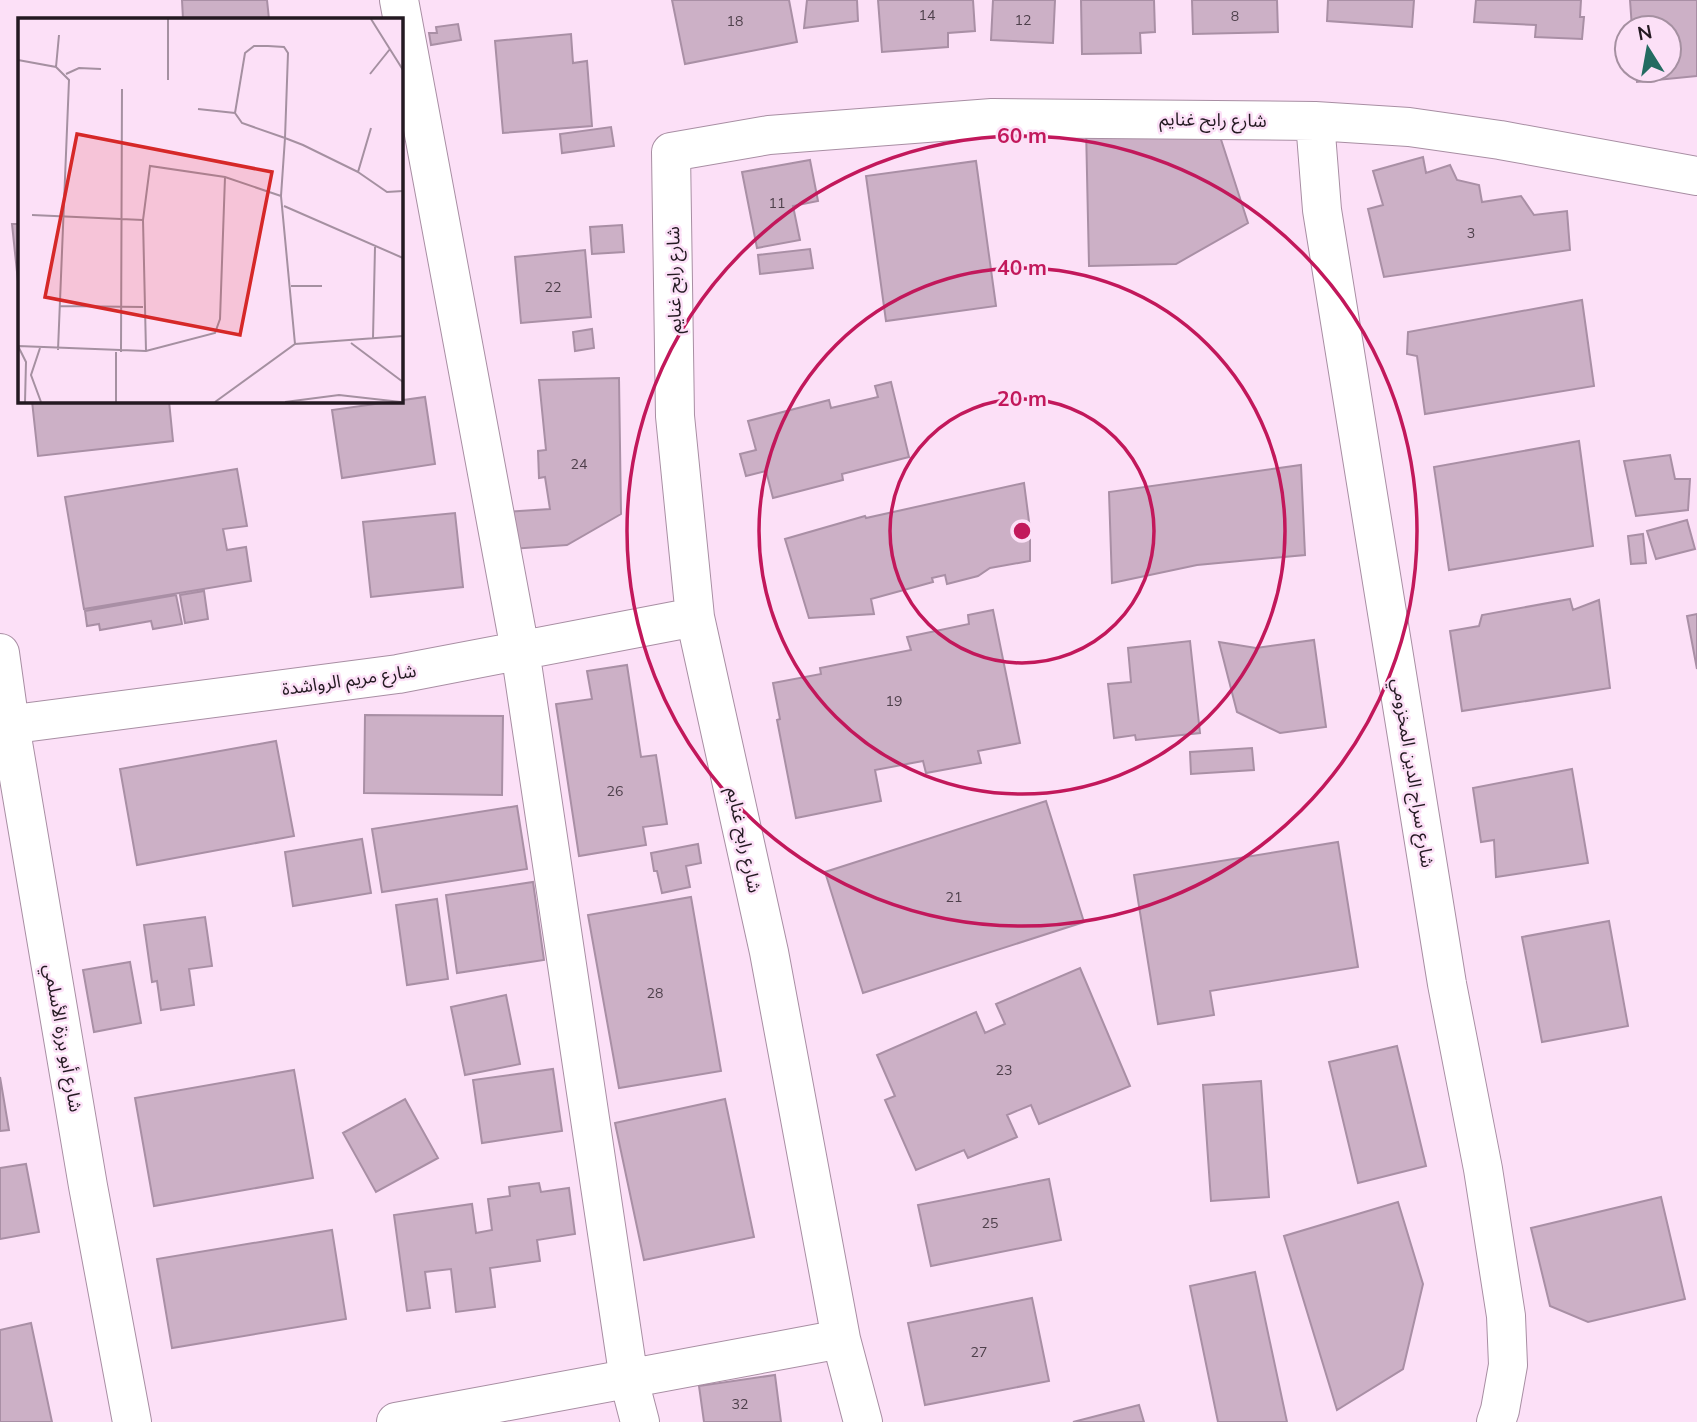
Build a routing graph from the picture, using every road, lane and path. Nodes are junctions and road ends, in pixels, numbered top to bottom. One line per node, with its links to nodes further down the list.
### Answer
1 (399, 0): 5 (street)
2 (1315, 121): 3 (street, شارع رابح غنايم); 4 (street, شارع رابح غنايم); 14 (street, شارع سراج الدين المخزومي)
3 (1697, 176)
4 (695, 617): 5 (street, شارع مريم الرواشدة); 8 (street, شارع رابح غنايم)
5 (520, 650): 7 (street, شارع مريم الرواشدة); 9 (street)
6 (0, 653): 7 (street, شارع أبو برزة الأسلمي)
7 (5, 725): 10 (street, شارع أبو برزة الأسلمي)
8 (841, 1339): 9 (street); 13 (street, شارع رابح غنايم)
9 (629, 1380): 11 (street); 12 (street)
10 (132, 1422)
11 (396, 1422)
12 (640, 1422)
13 (863, 1422)
14 (1496, 1422)

